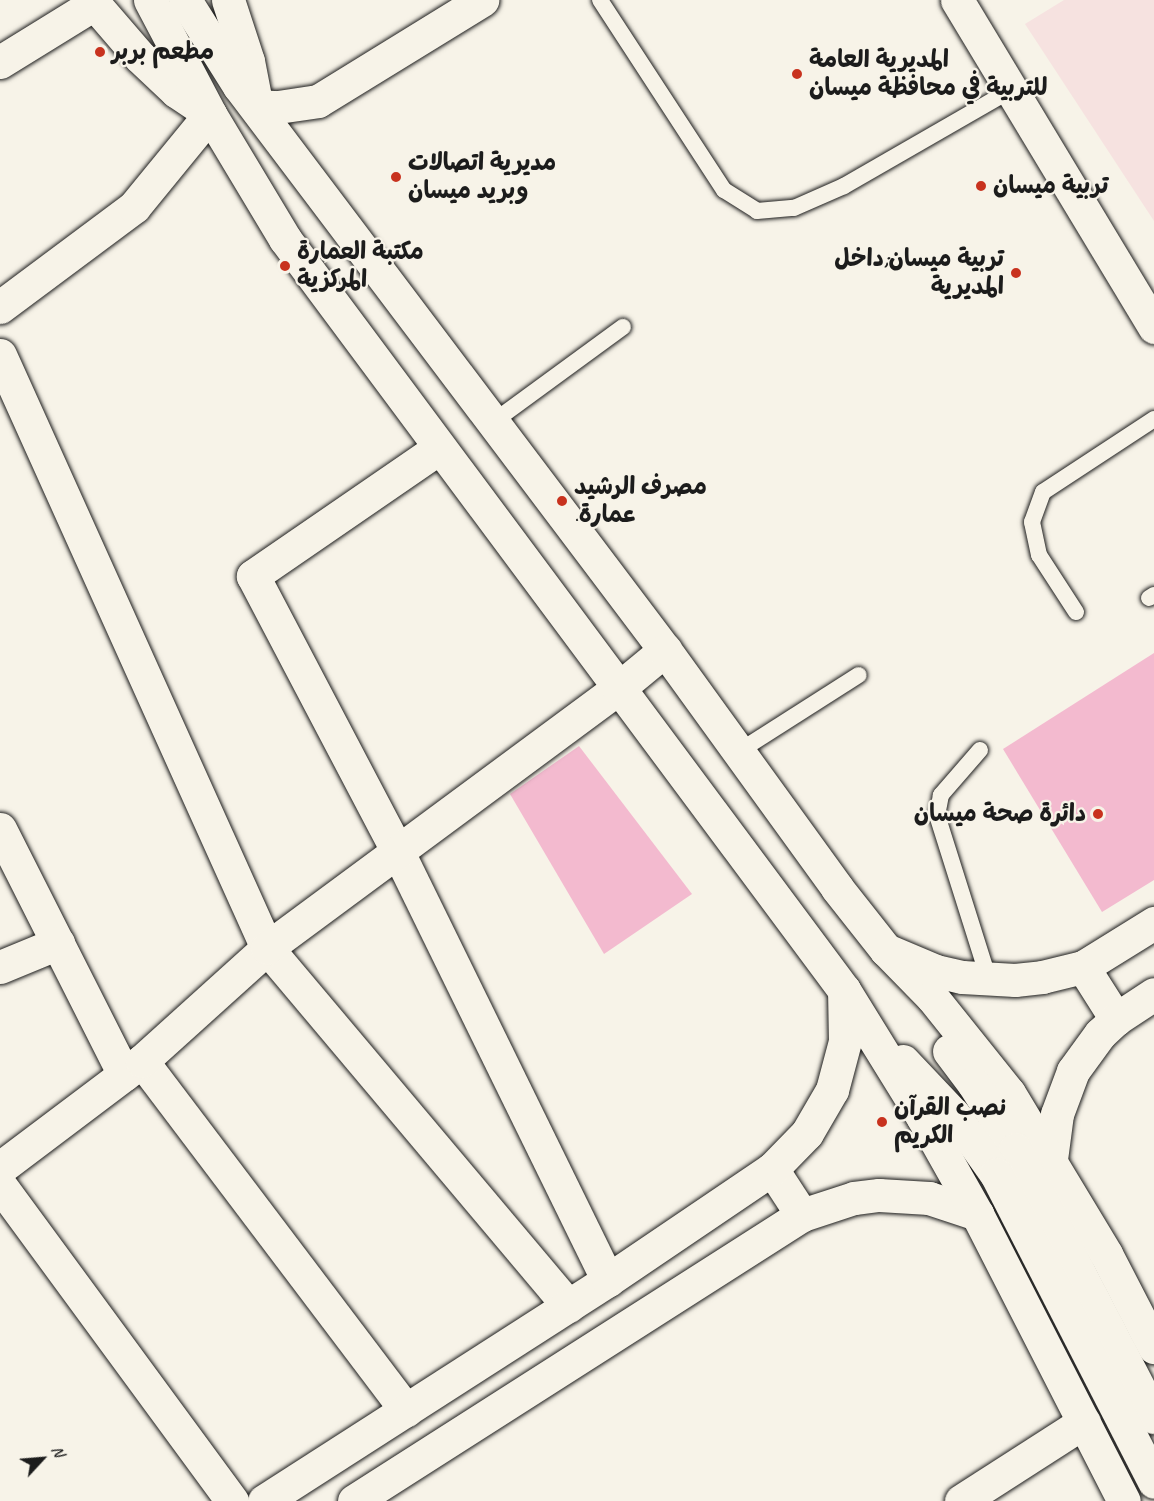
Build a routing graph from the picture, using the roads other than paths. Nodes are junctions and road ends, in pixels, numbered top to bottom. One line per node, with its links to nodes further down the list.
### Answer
1 (150, 0): 11 (street)
2 (185, 0): 10 (street)
3 (228, 0): 10 (street)
4 (482, 0): 10 (street)
5 (600, 0): 9 (lane)
6 (957, 0): 9 (street)
7 (93, 2): 8 (street); 11 (street)
8 (0, 62)
9 (1011, 90): 14 (street)
10 (256, 106): 17 (street)
11 (210, 114): 12 (street); 18 (street)
12 (0, 307)
13 (623, 327): 17 (lane)
14 (1154, 327)
15 (0, 355): 29 (street)
16 (1154, 419): 19 (lane)
17 (493, 422): 20 (street)
18 (439, 448): 22 (street); 26 (street)
19 (1076, 612)
20 (665, 650): 22 (street); 24 (street)
21 (859, 675): 24 (lane)
22 (619, 687): 26 (street); 34 (street)
23 (980, 750): 33 (lane)
24 (738, 752): 30 (street)
25 (0, 829): 28 (street)
26 (398, 852): 29 (street); 45 (street)
27 (1154, 923): 31 (street)
28 (58, 943): 32 (street); 38 (street)
29 (267, 948): 38 (street); 46 (street)
30 (886, 950): 33 (street); 41 (street)
31 (1083, 967): 33 (street); 36 (street)
32 (0, 968)
33 (988, 980)
34 (844, 990): 37 (street); 40 (street)
35 (1154, 994): 36 (street)
36 (1116, 1019): 41 (street)
37 (874, 1037): 41 (street); 43 (street)
38 (133, 1068): 39 (street); 48 (street)
39 (0, 1168)
40 (772, 1170): 44 (street); 45 (street)
41 (1031, 1180): 47 (street); 49 (street); 51 (street)
42 (0, 1185): 52 (street)
43 (977, 1214): 44 (street); 50 (street)
44 (802, 1215): 54 (street)
45 (608, 1280): 46 (street)
46 (568, 1306): 48 (street)
47 (1154, 1347)
48 (406, 1410): 53 (street)
49 (1154, 1417)
50 (1084, 1422): 55 (street); 56 (street)
51 (1154, 1482)
52 (232, 1501)
53 (264, 1501)
54 (354, 1501)
55 (961, 1501)
56 (1124, 1501)

